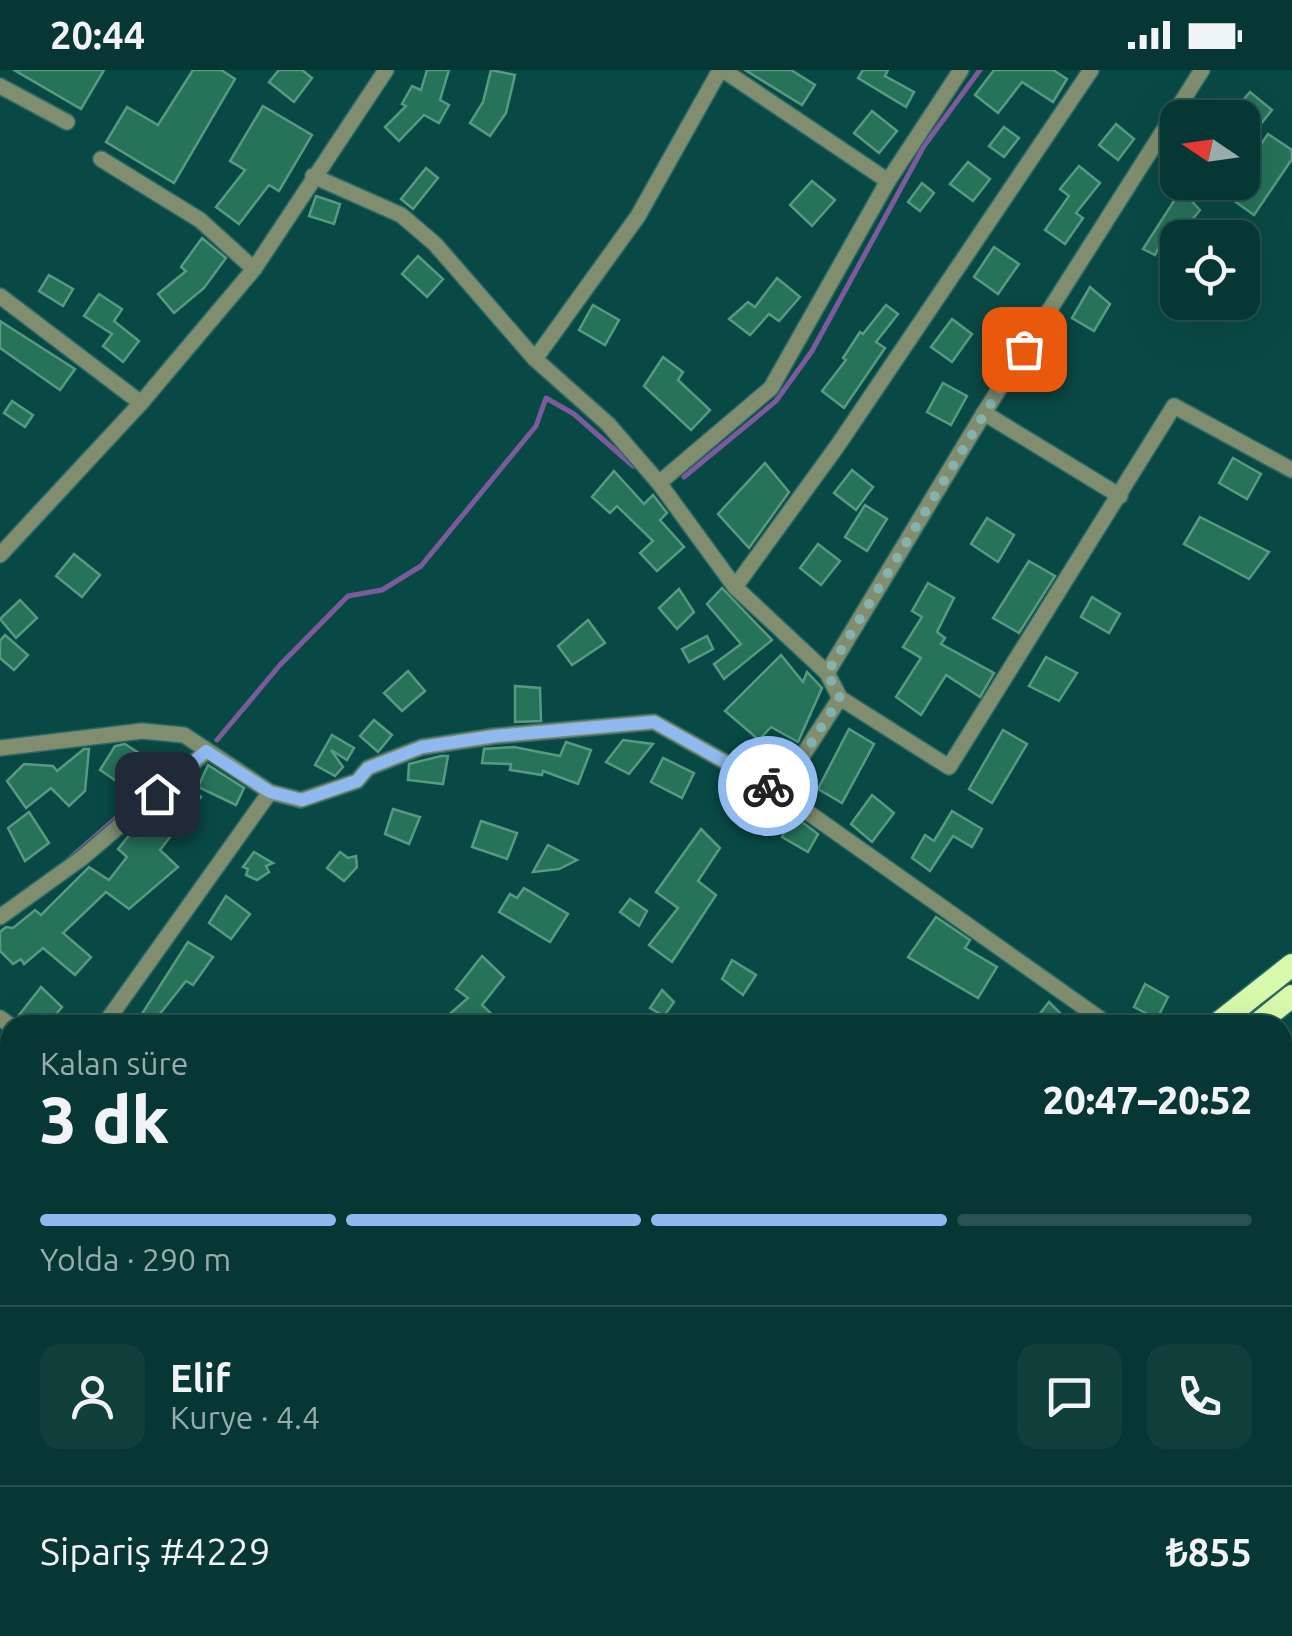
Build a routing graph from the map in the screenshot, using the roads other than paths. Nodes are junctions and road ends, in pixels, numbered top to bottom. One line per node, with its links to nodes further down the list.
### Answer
1 (386, 70): 9 (street)
2 (721, 70): 10 (street); 13 (street)
3 (961, 70): 10 (street)
4 (1091, 70): 20 (street)
5 (1202, 70): 15 (street)
6 (0, 86): 7 (street)
7 (67, 122)
8 (101, 159): 11 (street)
9 (313, 176): 11 (street); 13 (street)
10 (888, 181): 17 (street)
11 (254, 268): 14 (street)
12 (0, 296): 14 (street)
13 (535, 359): 17 (street)
14 (141, 402): 19 (street)
15 (984, 414): 18 (street); 21 (street)
16 (1292, 470): 18 (street)
17 (659, 483): 20 (street)
18 (1120, 496): 22 (street)
19 (0, 555)
20 (735, 587): 21 (street)
21 (827, 673): 22 (street)
22 (840, 698): 26 (street)
23 (0, 748): 24 (street)
24 (206, 751): 25 (street); 27 (street)
25 (270, 792): 26 (street); 30 (street)
26 (780, 792): 31 (street)
27 (0, 917)
28 (1292, 965): 32 (highway)
29 (1292, 996): 33 (highway)
30 (111, 1015)
31 (1096, 1015)
32 (1229, 1015)
33 (1268, 1015)

